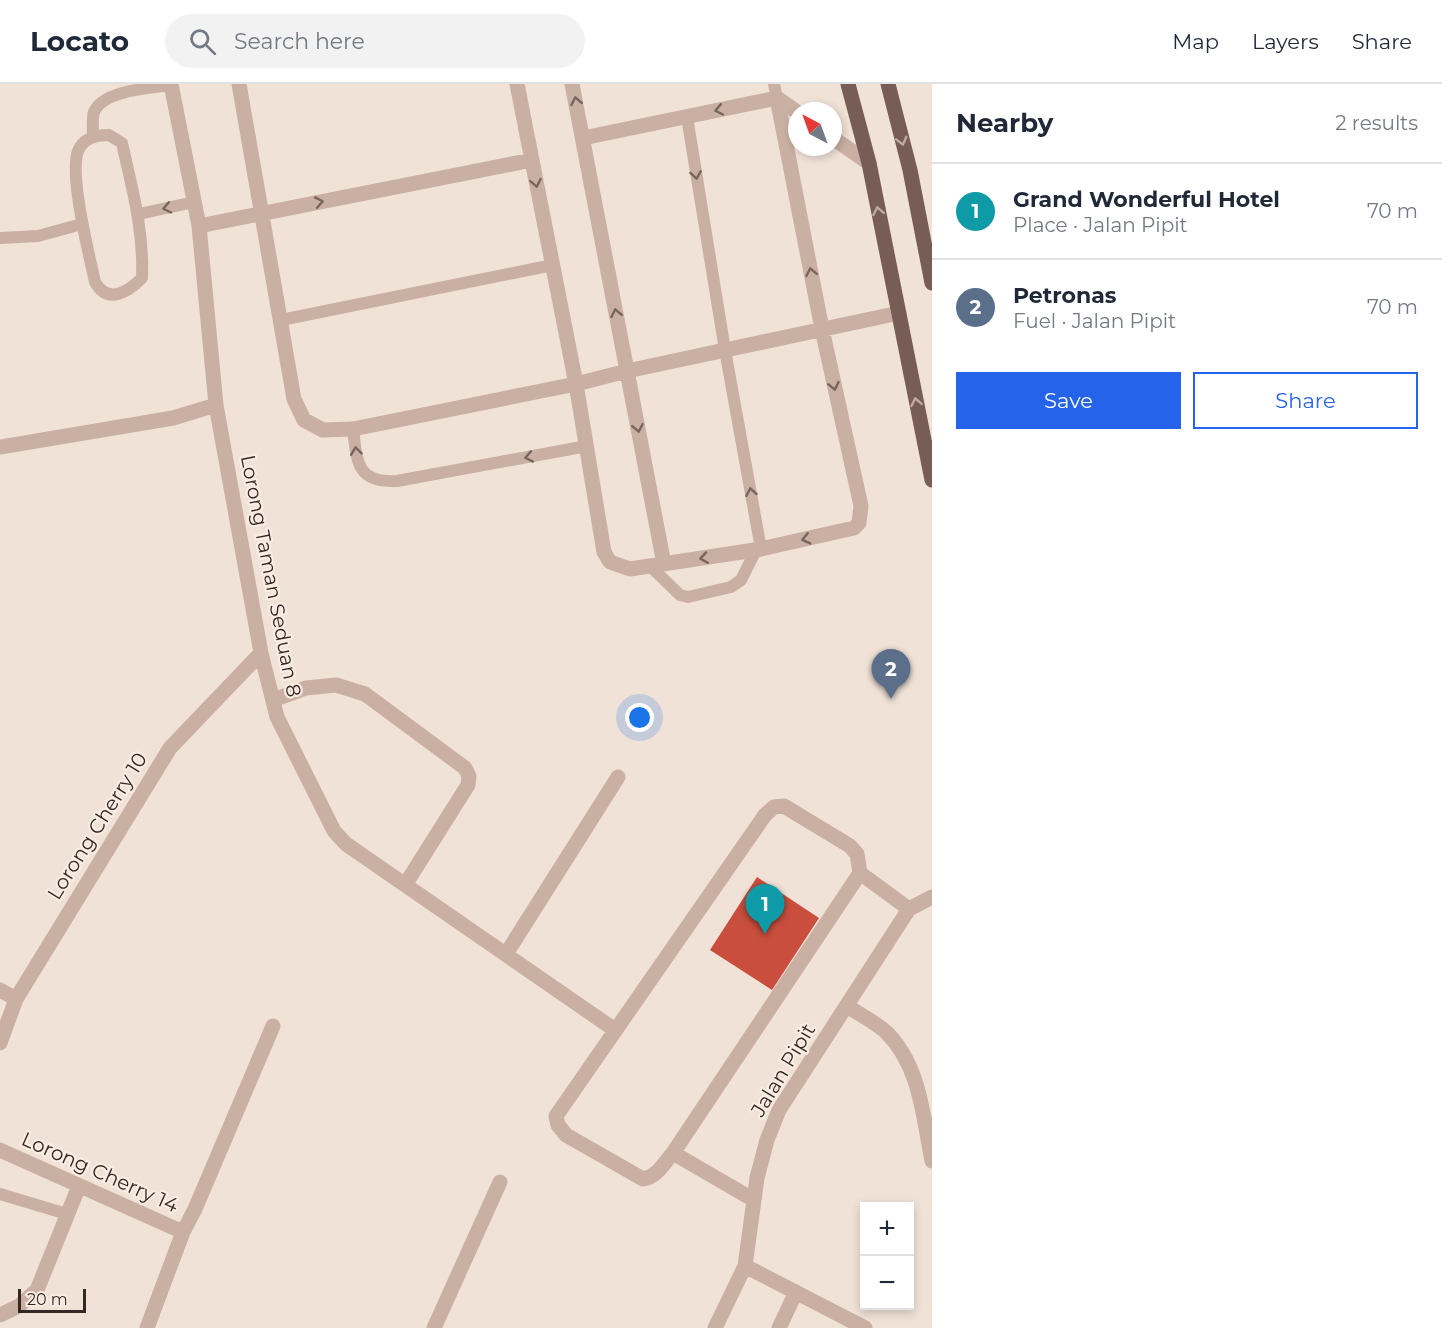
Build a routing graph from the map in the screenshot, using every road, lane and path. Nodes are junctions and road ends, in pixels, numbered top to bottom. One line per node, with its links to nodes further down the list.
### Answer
1 (171, 84): 10 (lane); 15 (street, Lorong Taman Seduan 8)
2 (238, 84): 17 (street)
3 (517, 84): 13 (street)
4 (572, 84): 11 (street, one-way to 4)
5 (848, 84): 14 (main road)
6 (888, 84): 22 (main road, one-way to 22)
7 (775, 91): 8 (street); 9 (street, one-way to 9); 25 (street, one-way to 7)
8 (788, 103)
9 (687, 117): 11 (street); 26 (lane, one-way to 26)
10 (93, 136): 16 (lane); 18 (lane)
11 (583, 138): 27 (street, one-way to 11)
12 (842, 144): 14 (street)
13 (532, 160): 17 (street, one-way to 13); 21 (street, one-way to 21)
14 (869, 163): 23 (main road, one-way to 14)
15 (194, 202): 16 (lane, one-way to 16); 19 (street, Lorong Taman Seduan 8)
16 (139, 214): 18 (lane)
17 (262, 214): 19 (street); 24 (street)
18 (82, 224): 20 (lane)
19 (199, 226): 29 (street, Lorong Taman Seduan 8)
20 (0, 238)
21 (553, 265): 24 (lane); 28 (street)
22 (932, 283)
23 (899, 313): 25 (street); 33 (main road, one-way to 23)
24 (281, 320): 30 (street)
25 (822, 329): 26 (street); 34 (street, one-way to 34)
26 (725, 350): 27 (street); 34 (lane, one-way to 26)
27 (627, 371): 28 (street); 35 (street, one-way to 35)
28 (576, 384): 30 (street); 31 (street)
29 (216, 405): 32 (street); 36 (street, Lorong Taman Seduan 8)
30 (353, 429): 31 (lane, one-way to 30)
31 (587, 446): 35 (street)
32 (0, 447)
33 (932, 480)
34 (759, 550): 35 (street, one-way to 35); 35 (lane)
35 (657, 565)
36 (261, 653): 37 (street, Lorong Taman Seduan 8); 45 (street, Lorong Cherry 10)
37 (273, 700): 40 (street, Lorong Taman Seduan 8); 40 (street)
38 (618, 777): 43 (street)
39 (860, 873): 42 (street); 48 (street); 51 (street)
40 (405, 885): 43 (street, Lorong Taman Seduan 8)
41 (932, 897): 42 (street, Jalan Pipit)
42 (909, 909): 46 (street, Jalan Pipit)
43 (506, 954): 48 (street, Lorong Taman Seduan 8)
44 (0, 990): 45 (street)
45 (16, 999): 49 (street, Lorong Cherry 10)
46 (847, 1006): 52 (street); 56 (street, Jalan Pipit)
47 (273, 1026): 58 (street)
48 (615, 1030): 51 (street)
49 (0, 1042)
50 (0, 1150): 54 (street, Lorong Cherry 14)
51 (672, 1153): 56 (street)
52 (932, 1161)
53 (500, 1182): 63 (street)
54 (79, 1186): 57 (street); 58 (street, Lorong Cherry 14)
55 (0, 1194): 57 (lane)
56 (754, 1200): 59 (street, Jalan Pipit)
57 (67, 1214): 61 (street)
58 (183, 1232): 62 (street)
59 (745, 1266): 60 (street); 64 (street, Jalan Pipit)
60 (796, 1292): 65 (street); 66 (street)
61 (0, 1316)
62 (147, 1328)
63 (434, 1328)
64 (715, 1328)
65 (779, 1328)
66 (865, 1328)

